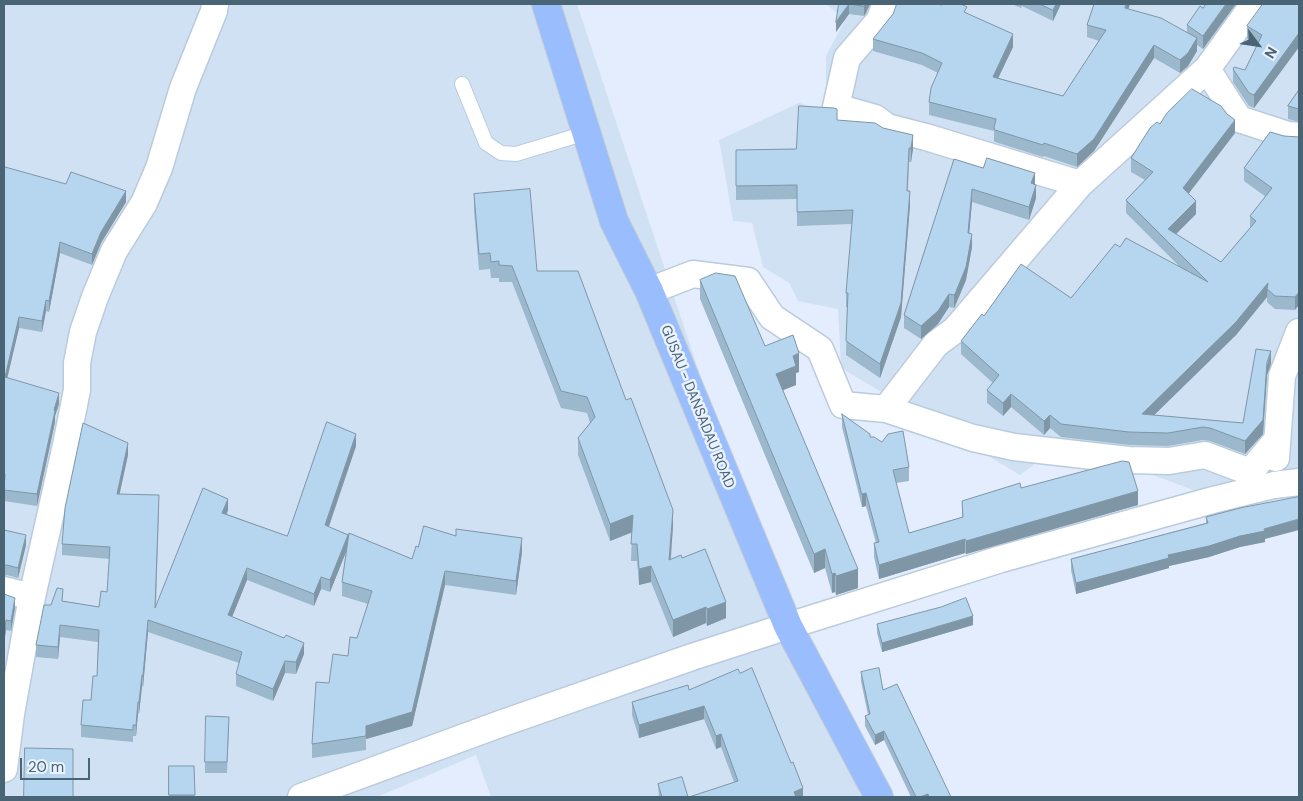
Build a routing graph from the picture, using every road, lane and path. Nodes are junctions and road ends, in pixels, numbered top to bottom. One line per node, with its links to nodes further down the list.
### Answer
1 (215, 4): 16 (street)
2 (546, 4): 7 (main road, GUSAU - DANSADAU ROAD)
3 (886, 4): 9 (street)
4 (1254, 4): 5 (street)
5 (1207, 69): 8 (street); 9 (street)
6 (462, 84): 7 (lane)
7 (586, 133): 10 (main road, GUSAU - DANSADAU ROAD)
8 (1299, 136)
9 (1080, 184): 12 (street)
10 (649, 291): 12 (street); 17 (main road, GUSAU - DANSADAU ROAD)
11 (1299, 332): 13 (street)
12 (886, 409): 13 (street)
13 (1277, 440): 14 (street)
14 (1287, 483): 17 (street)
15 (4, 590): 16 (street)
16 (32, 597): 18 (street)
17 (788, 626): 19 (street); 20 (main road, GUSAU - DANSADAU ROAD)
18 (4, 770)
19 (301, 797)
20 (879, 797)

